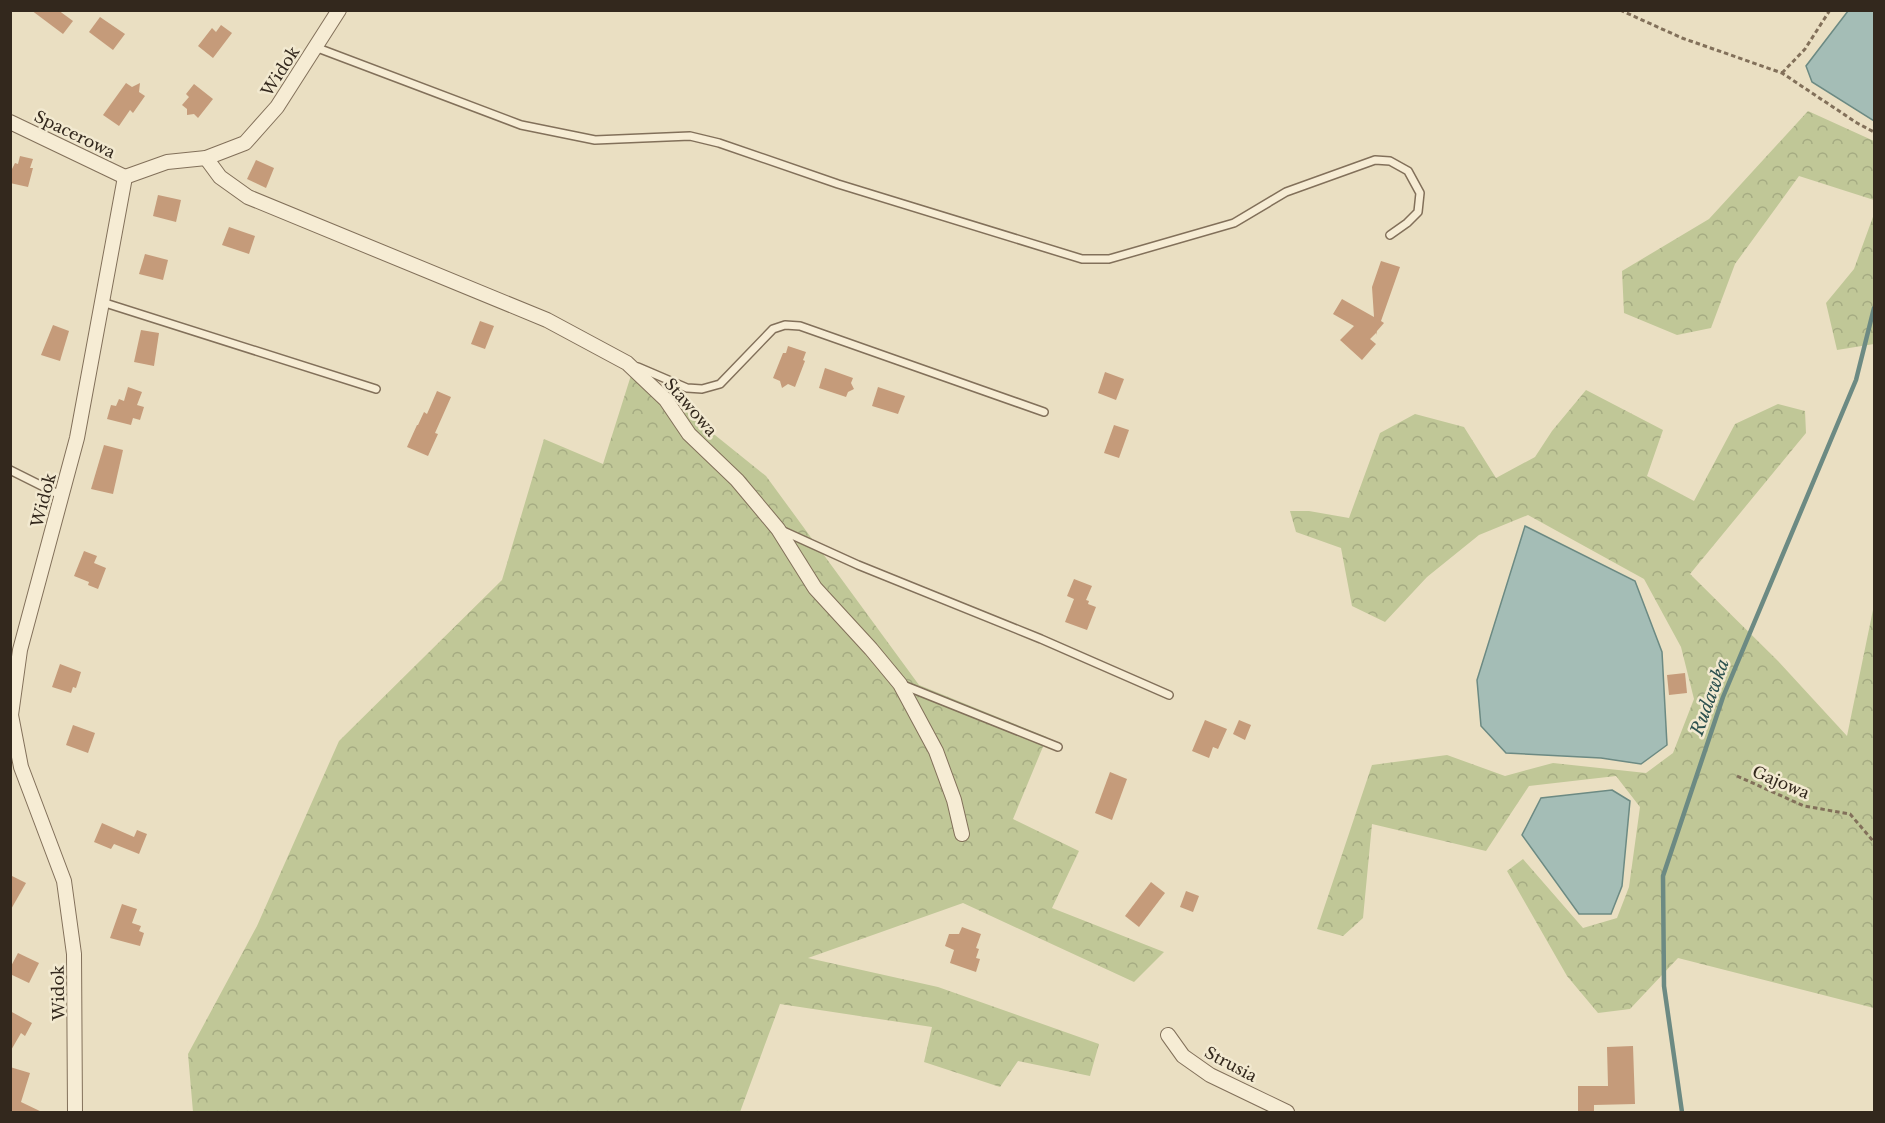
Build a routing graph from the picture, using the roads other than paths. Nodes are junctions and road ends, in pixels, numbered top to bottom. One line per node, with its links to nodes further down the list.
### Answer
1 (339, 10): 2 (street, Widok)
2 (315, 47): 4 (street, Widok); 6 (lane)
3 (10, 122): 5 (street, Spacerowa)
4 (206, 158): 5 (street, Widok); 8 (street, Stawowa)
5 (125, 177): 7 (street, Widok)
6 (1389, 235)
7 (102, 302): 9 (lane); 12 (street, Widok)
8 (627, 363): 10 (lane); 13 (street, Stawowa)
9 (376, 389)
10 (1044, 412)
11 (10, 470): 12 (lane)
12 (62, 496): 19 (street, Widok)
13 (778, 528): 14 (street, Stawowa); 15 (lane)
14 (900, 684): 16 (lane); 17 (street, Stawowa)
15 (1169, 695)
16 (1058, 747)
17 (962, 834)
18 (1168, 1035): 20 (street, Strusia)
19 (75, 1113)
20 (1287, 1113)

